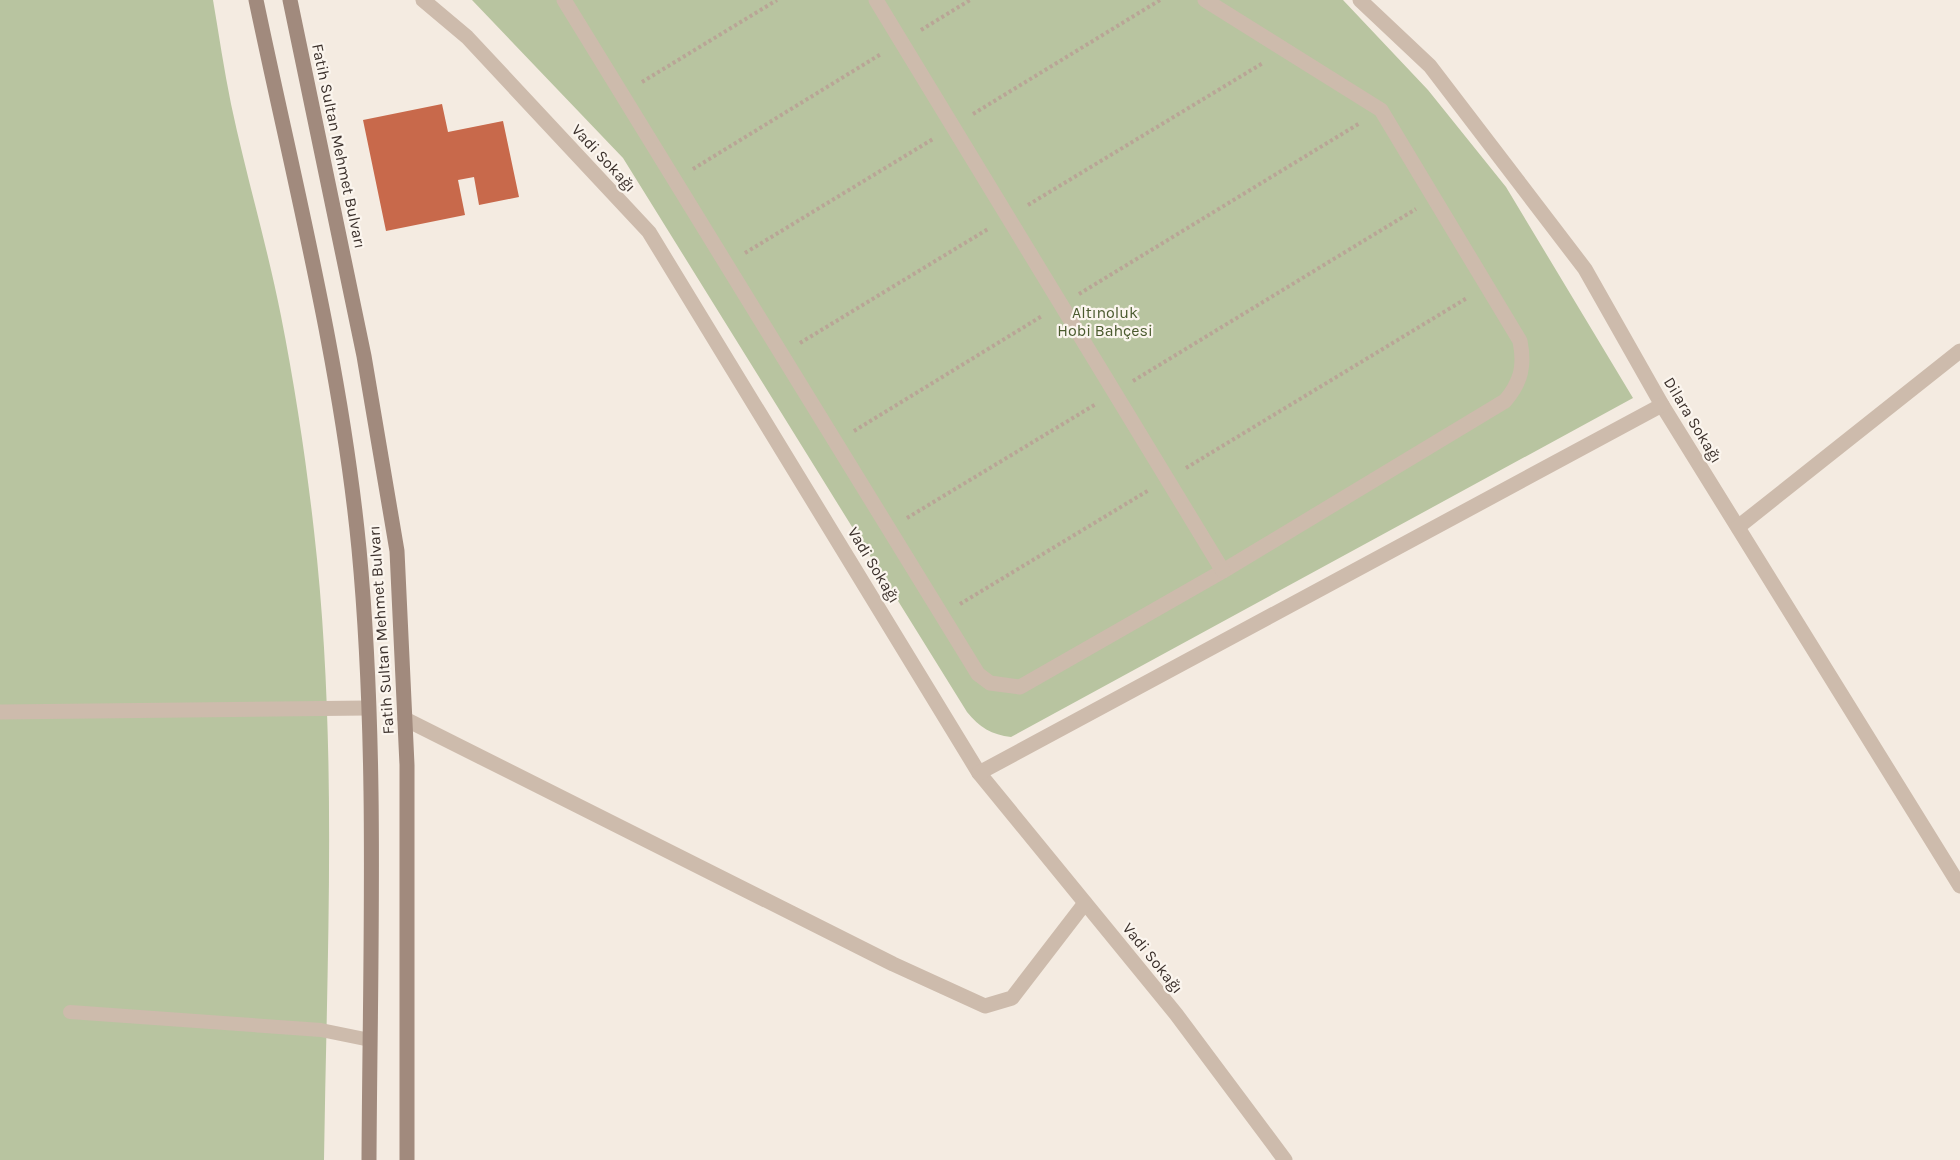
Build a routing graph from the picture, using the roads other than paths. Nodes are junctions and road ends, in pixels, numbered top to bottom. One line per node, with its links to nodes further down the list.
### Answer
1 (256, 0): 12 (main road, Fatih Sultan Mehmet Bulvarı)
2 (290, 0): 14 (main road, Fatih Sultan Mehmet Bulvarı)
3 (423, 0): 15 (street, Vadi Sokağı)
4 (564, 0): 11 (street)
5 (876, 0): 11 (street)
6 (1205, 0): 11 (street)
7 (1360, 0): 9 (street, Dilara Sokağı)
8 (1960, 351): 10 (street)
9 (1662, 405): 10 (street, Dilara Sokağı); 15 (street)
10 (1738, 527): 16 (street, Dilara Sokağı)
11 (1223, 571)
12 (367, 708): 13 (street); 19 (main road, Fatih Sultan Mehmet Bulvarı)
13 (0, 712)
14 (405, 719): 17 (street); 21 (main road, Fatih Sultan Mehmet Bulvarı)
15 (979, 773): 17 (street, Vadi Sokağı)
16 (1959, 881)
17 (1085, 903): 22 (street, Vadi Sokağı)
18 (70, 1012): 19 (lane)
19 (370, 1040): 20 (main road, Fatih Sultan Mehmet Bulvarı)
20 (369, 1160)
21 (407, 1160)
22 (1285, 1160)

